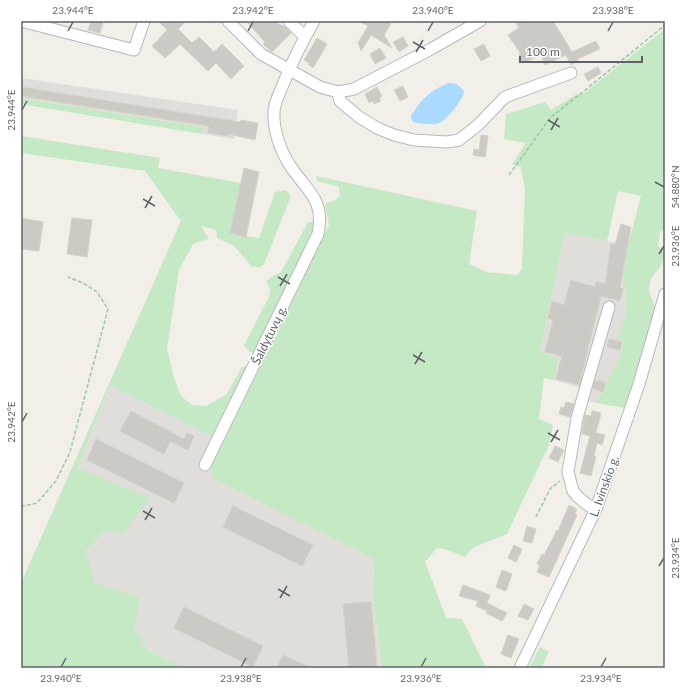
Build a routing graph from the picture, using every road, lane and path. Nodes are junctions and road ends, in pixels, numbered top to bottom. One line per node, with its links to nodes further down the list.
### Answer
1 (21, 21): 2 (street)
2 (144, 21)
3 (228, 21): 9 (street)
4 (289, 21): 8 (street)
5 (314, 21): 8 (street, Šaldytuvų g.)
6 (480, 21): 11 (street)
7 (665, 25): 12 (path)
8 (305, 37): 9 (street, Šaldytuvų g.)
9 (288, 70): 11 (street); 16 (street, Šaldytuvų g.)
10 (571, 73): 11 (street)
11 (338, 92)
12 (509, 175)
13 (68, 277): 18 (path)
14 (665, 294): 19 (street, L. Ivinskio g.)
15 (609, 307): 17 (street)
16 (205, 465)
17 (570, 479): 19 (street); 20 (path)
18 (21, 505)
19 (596, 509): 21 (street, L. Ivinskio g.)
20 (536, 517)
21 (520, 668)

